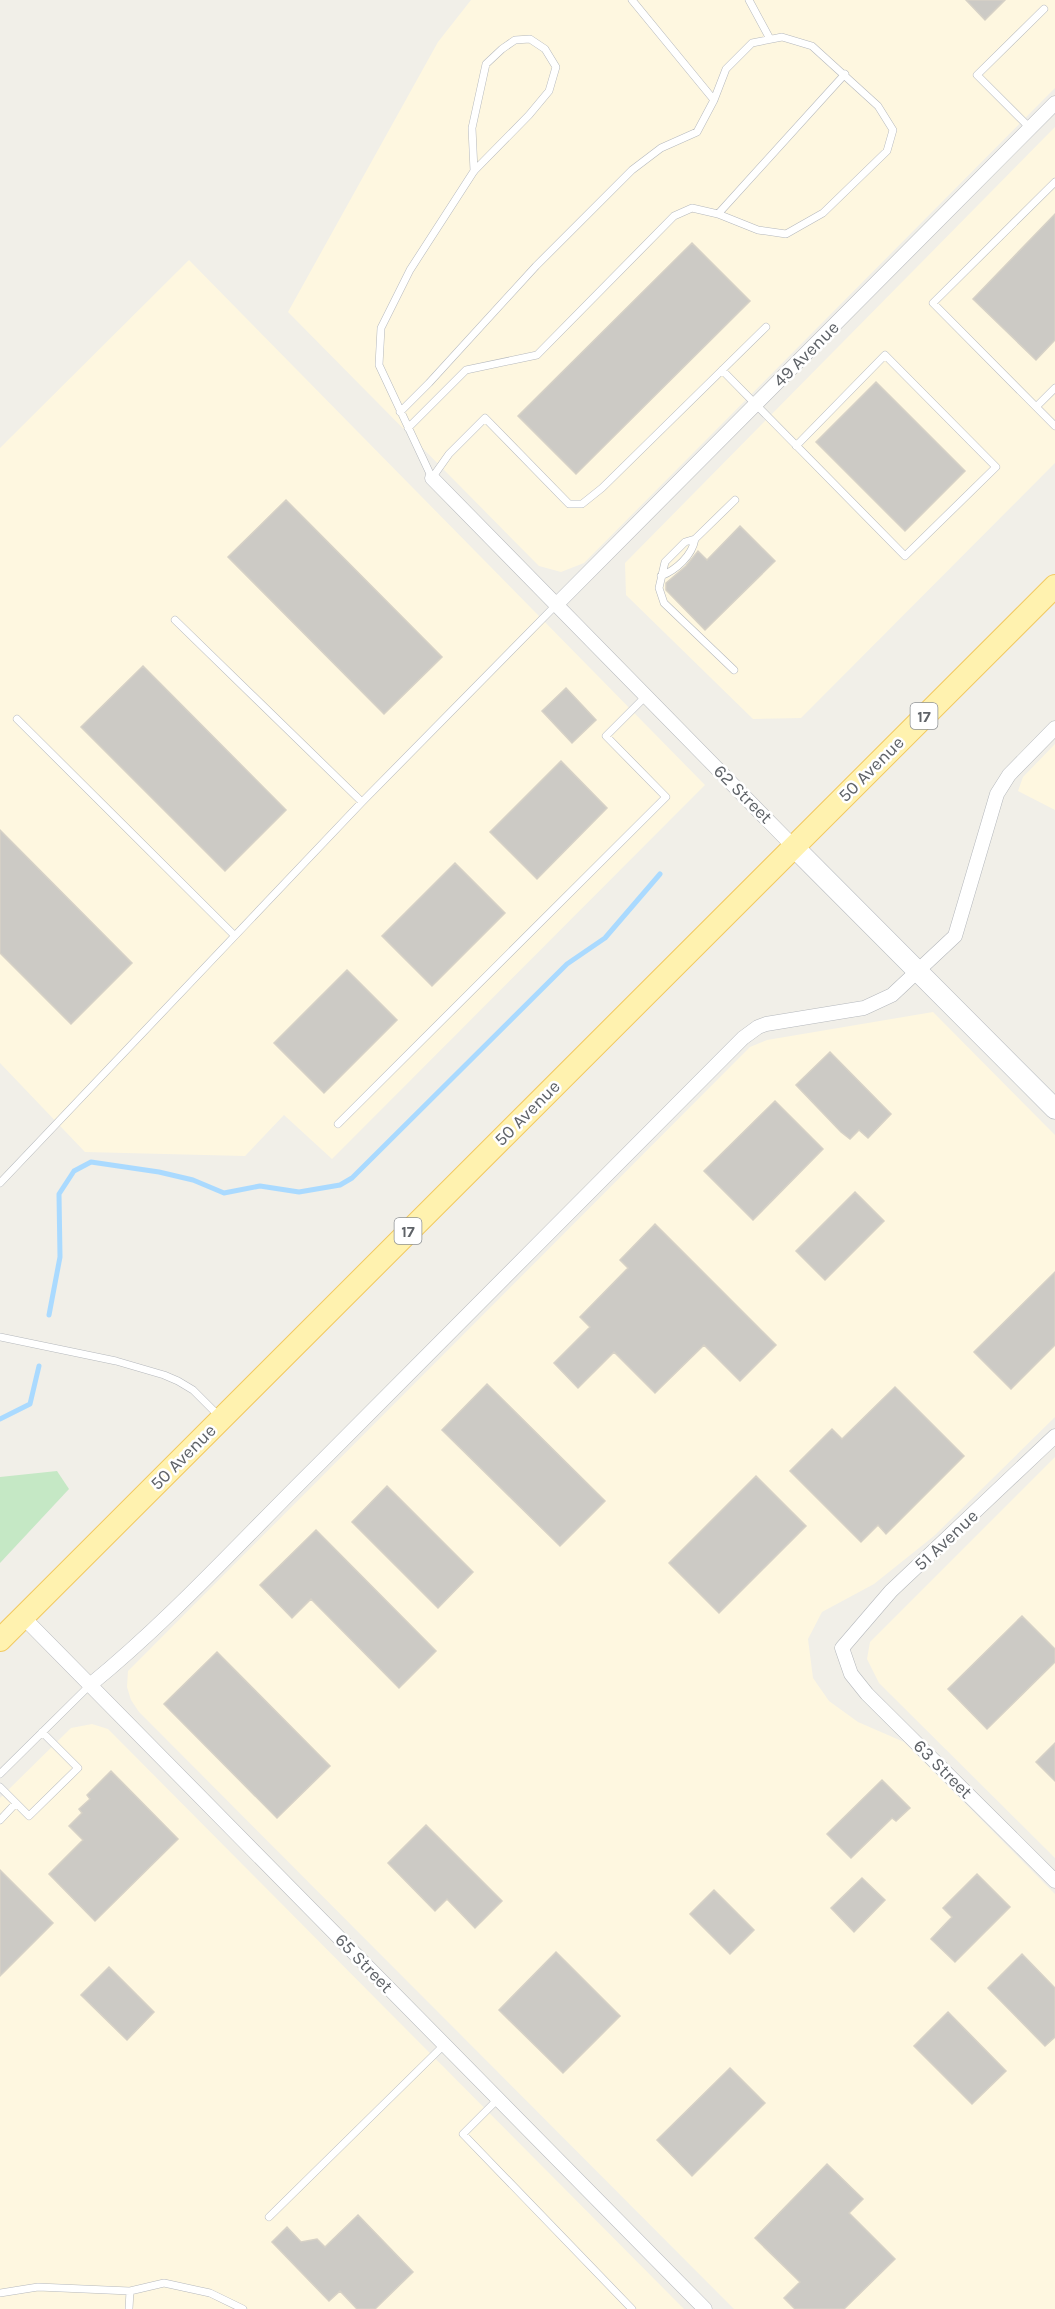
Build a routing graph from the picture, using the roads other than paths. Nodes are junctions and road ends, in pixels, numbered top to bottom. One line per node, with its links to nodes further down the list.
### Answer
1 (632, 0): 6 (lane)
2 (749, 0): 4 (lane)
3 (1044, 9): 8 (lane)
4 (770, 39): 5 (lane); 6 (lane)
5 (845, 74): 11 (lane); 11 (lane)
6 (714, 100): 17 (lane)
7 (1055, 103): 8 (street, 49 Avenue)
8 (1030, 128): 15 (street, 49 Avenue)
9 (474, 171): 9 (lane); 17 (lane)
10 (1055, 182): 16 (lane)
11 (718, 214): 19 (lane)
12 (766, 327): 13 (lane)
13 (722, 370): 15 (lane); 21 (lane)
14 (1055, 388): 16 (lane)
15 (756, 404): 20 (lane); 26 (street, 49 Avenue)
16 (1037, 406): 18 (lane)
17 (400, 412): 19 (lane)
18 (1055, 426)
19 (408, 428): 21 (lane)
20 (796, 446): 20 (lane)
21 (432, 477): 26 (street, 62 Street)
22 (735, 500): 23 (lane)
23 (695, 539): 24 (lane); 24 (lane)
24 (661, 576): 28 (lane)
25 (1055, 586): 33 (main road, 50 Avenue / 17)
26 (556, 605): 29 (street, 62 Street); 32 (lane)
27 (175, 620): 32 (lane)
28 (734, 670)
29 (646, 696): 33 (street, 62 Street); 37 (lane)
30 (17, 720): 34 (lane)
31 (1055, 728): 35 (street)
32 (362, 802): 34 (lane)
33 (793, 846): 35 (main road, 62 Street); 40 (main road, 50 Avenue / 17)
34 (234, 935): 38 (lane)
35 (918, 971): 36 (main road, 62 Street); 45 (street)
36 (1055, 1109)
37 (338, 1124)
38 (0, 1183)
39 (0, 1337): 40 (lane)
40 (222, 1418): 42 (main road, 50 Avenue / 17)
41 (1055, 1436): 44 (street, 51 Avenue)
42 (23, 1617): 43 (main road, 50 Avenue / 17); 45 (street, 65 Street)
43 (0, 1641)
44 (842, 1648): 51 (street, 63 Street)
45 (90, 1685): 46 (lane); 52 (street, 65 Street)
46 (42, 1732): 47 (lane); 49 (lane)
47 (0, 1774)
48 (0, 1787): 49 (lane)
49 (16, 1803): 50 (lane)
50 (0, 1820)
51 (1055, 1881)
52 (444, 2045): 53 (street, 65 Street); 54 (lane)
53 (498, 2099): 59 (lane); 60 (street, 65 Street)
54 (269, 2217)
55 (130, 2291): 56 (lane); 57 (lane); 58 (lane)
56 (0, 2293)
57 (129, 2309)
58 (243, 2309)
59 (632, 2309)
60 (705, 2309)

